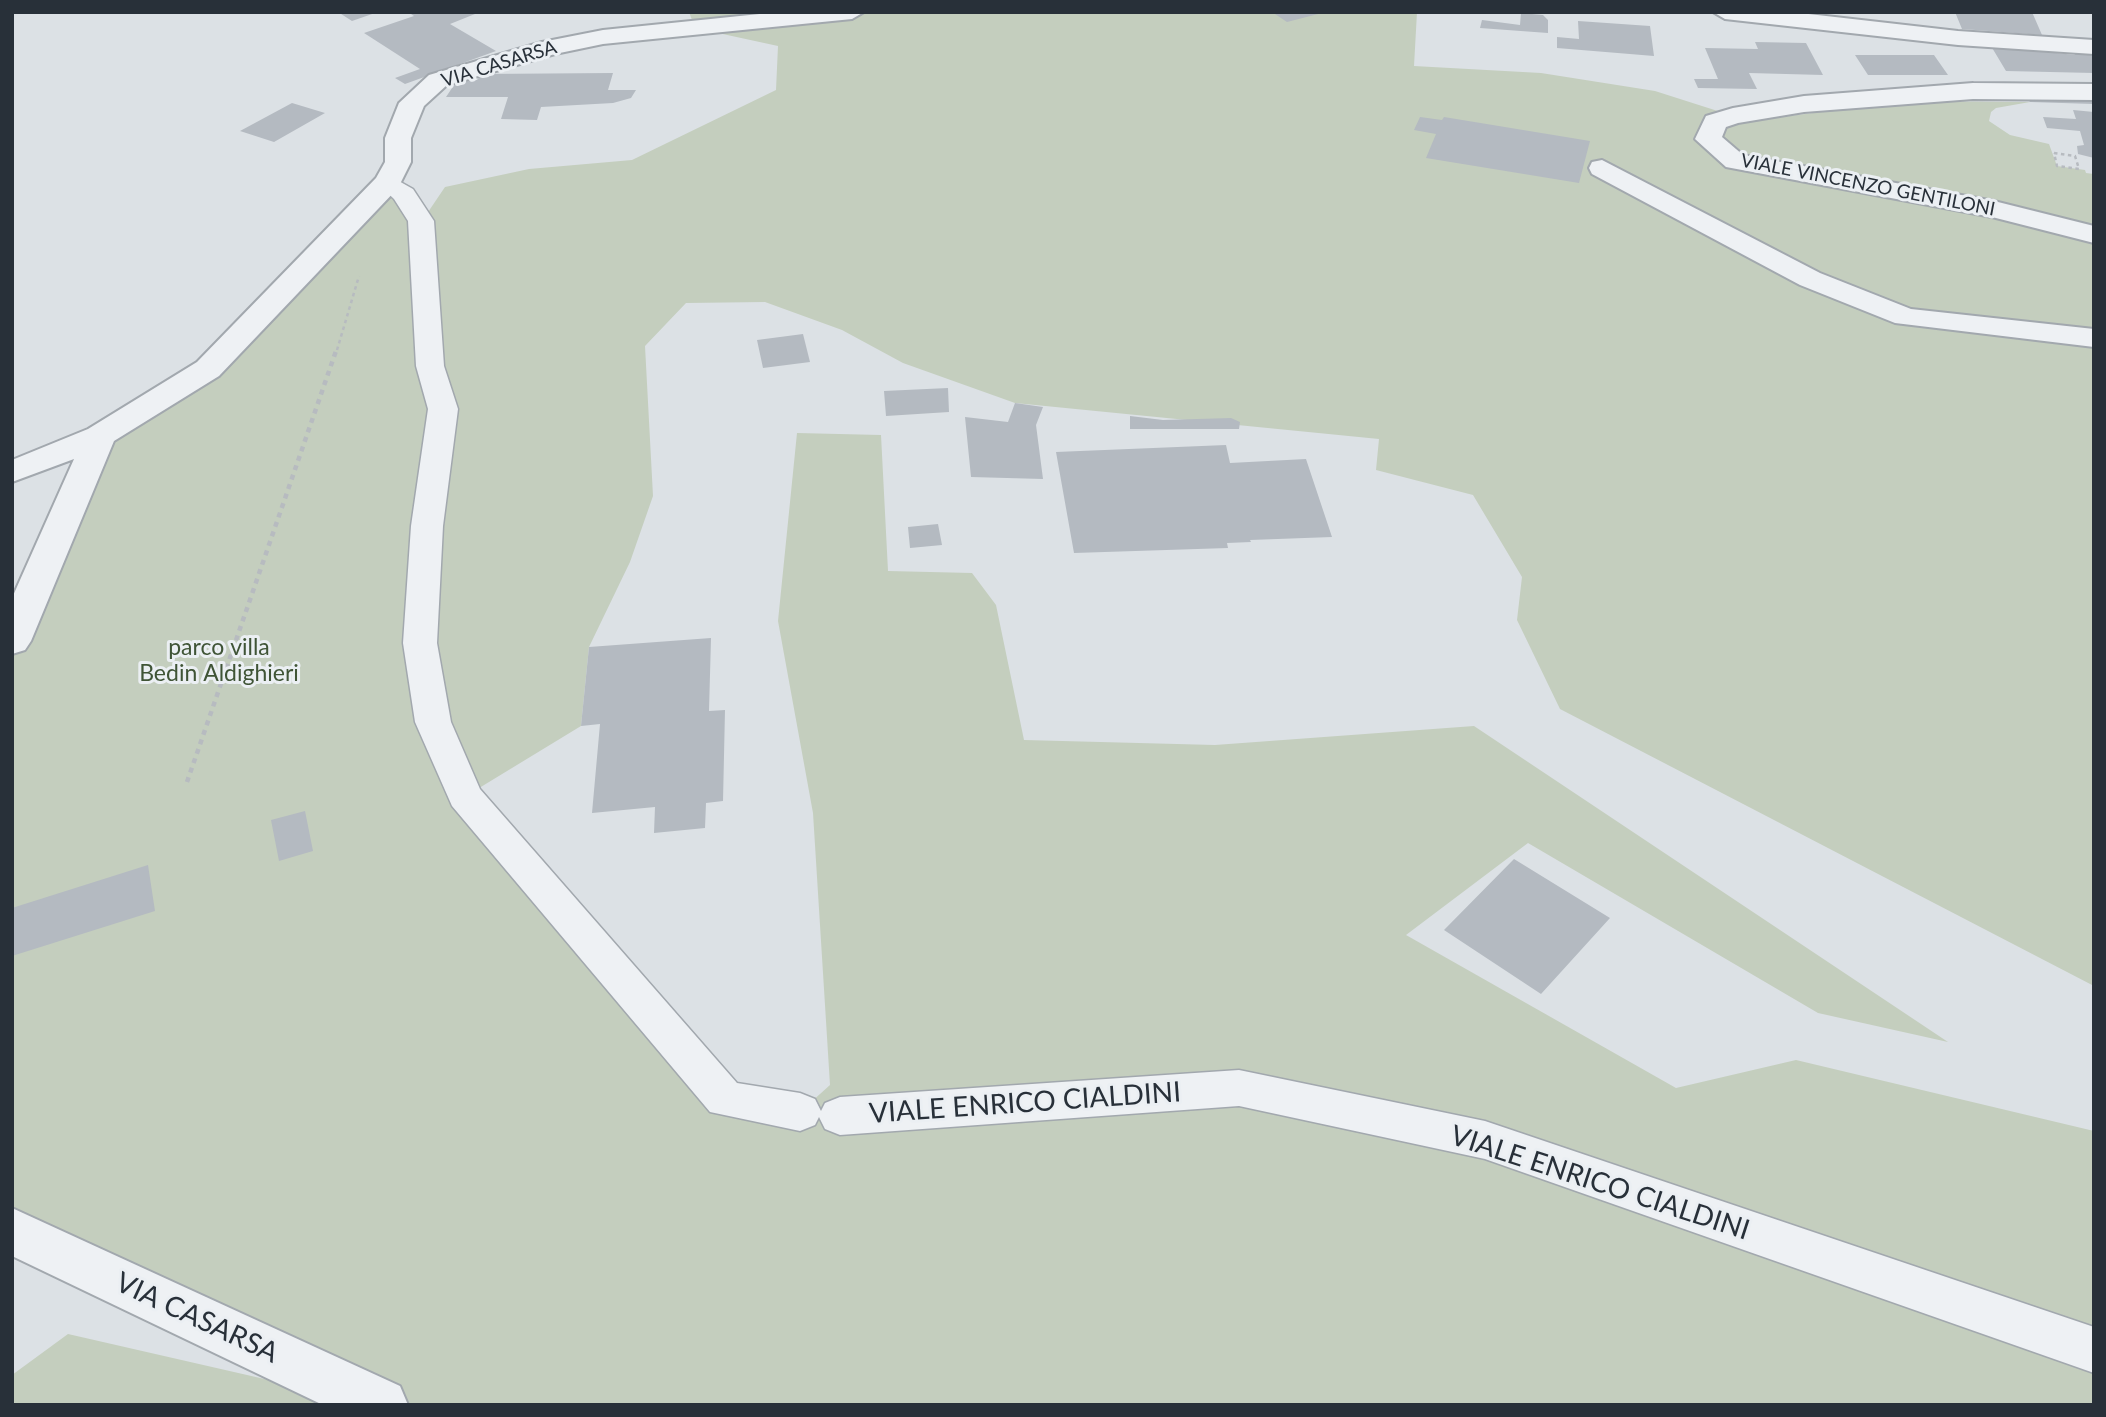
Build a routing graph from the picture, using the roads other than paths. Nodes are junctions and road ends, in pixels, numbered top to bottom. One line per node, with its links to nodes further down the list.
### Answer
1 (852, 12): 6 (street, VIA CASARSA)
2 (1725, 12): 3 (street)
3 (2094, 47)
4 (2094, 92): 7 (street, VIALE VINCENZO GENTILONI)
5 (1602, 167): 8 (street)
6 (388, 182): 9 (street, VIA CASARSA); 13 (street, VIALE ENRICO CIALDINI)
7 (2094, 235)
8 (2094, 338)
9 (100, 436): 10 (street, VIA CASARSA); 11 (street)
10 (12, 472)
11 (12, 641)
12 (12, 1231): 14 (street, VIA CASARSA)
13 (2094, 1350)
14 (381, 1405)

